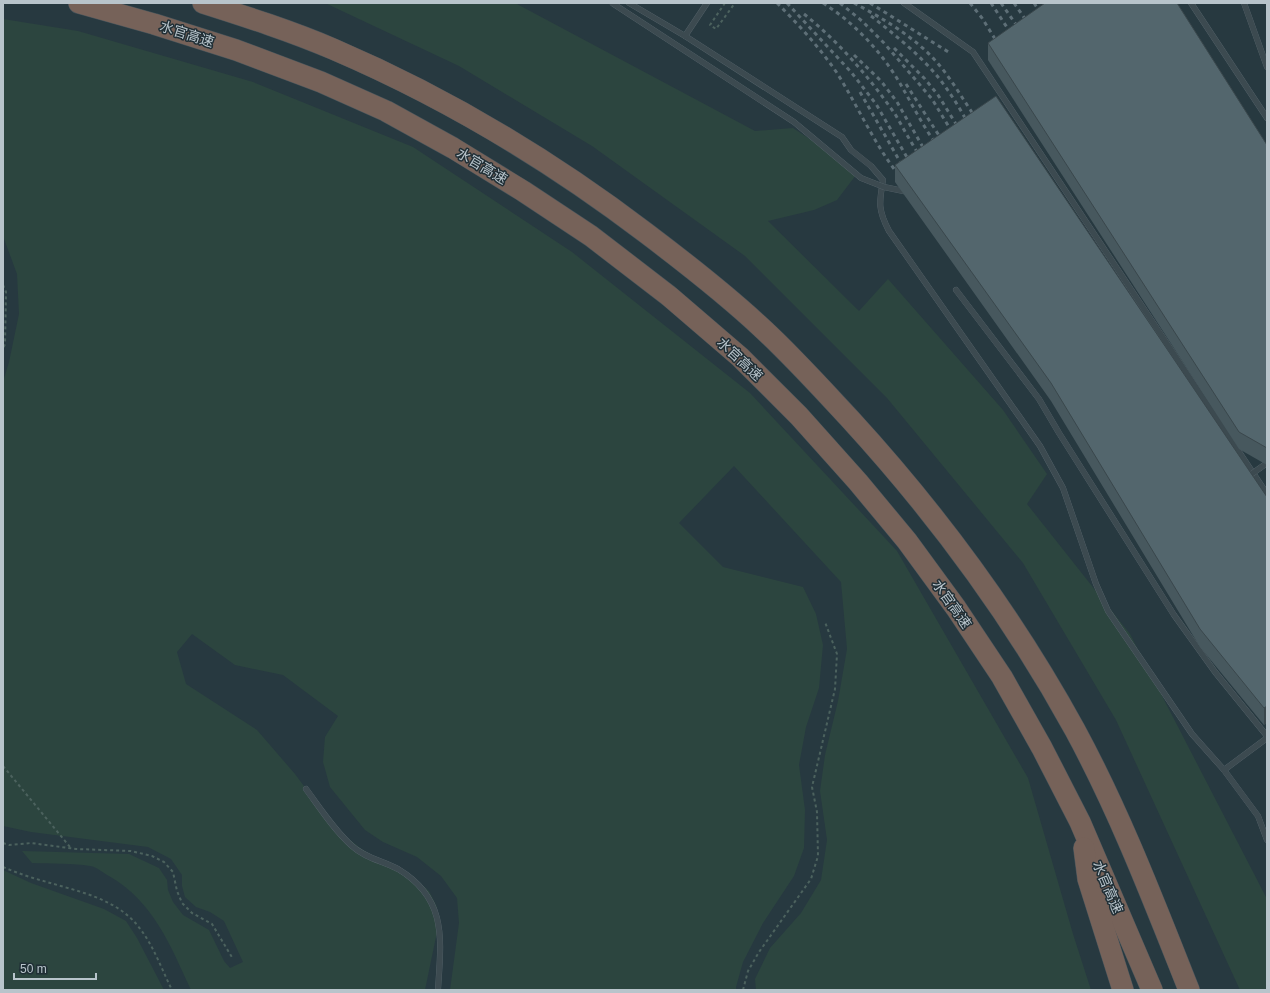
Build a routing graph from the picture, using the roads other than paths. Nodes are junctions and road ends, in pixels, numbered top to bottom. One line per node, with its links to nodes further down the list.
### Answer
1 (79, 3): 20 (highway, 水官高速)
2 (203, 3): 22 (highway)
3 (612, 3): 12 (lane, bridge)
4 (629, 3): 9 (lane)
5 (707, 3): 9 (lane)
6 (904, 3): 16 (lane)
7 (1191, 3): 11 (lane)
8 (1244, 3): 10 (lane)
9 (685, 36): 18 (lane)
10 (1267, 67)
11 (1267, 118)
12 (910, 192)
13 (956, 290): 17 (lane)
14 (1267, 463): 15 (lane, bridge)
15 (1243, 480)
16 (1267, 494)
17 (1267, 737): 18 (lane)
18 (1224, 770): 21 (lane)
19 (306, 789): 23 (lane)
20 (1080, 822): 24 (highway); 25 (highway, 水官高速)
21 (1267, 840)
22 (1159, 916): 26 (highway); 27 (highway)
23 (438, 990)
24 (1123, 990)
25 (1152, 990)
26 (1189, 990)
27 (1203, 990)

